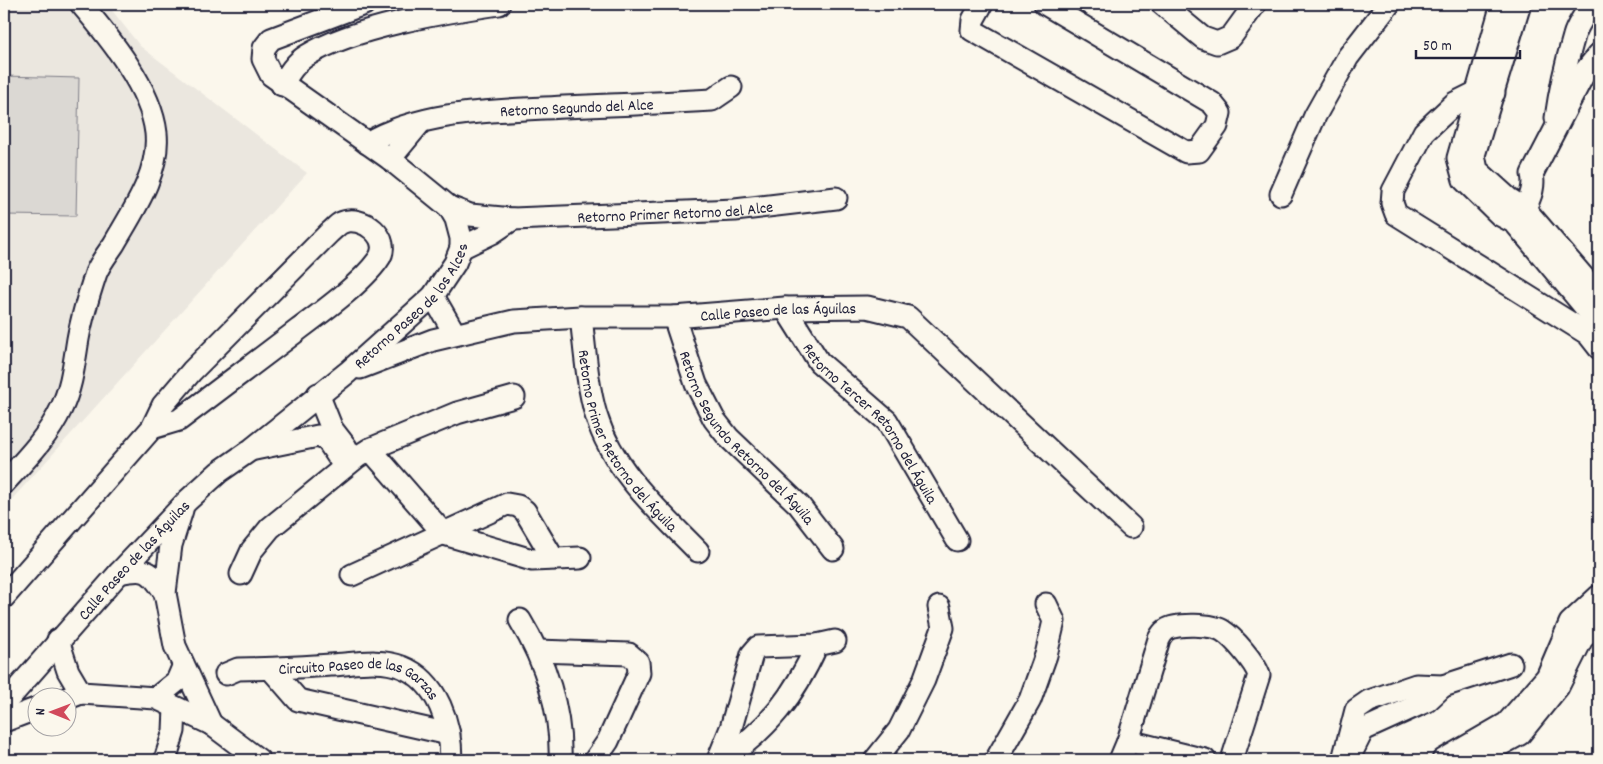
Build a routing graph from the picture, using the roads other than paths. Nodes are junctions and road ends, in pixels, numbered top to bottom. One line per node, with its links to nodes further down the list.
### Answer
1 (81, 4): 42 (street)
2 (364, 4): 13 (street, Retorno Paseo de los Alces)
3 (499, 4): 13 (street)
4 (982, 4): 5 (street)
5 (1045, 4)
6 (1162, 4): 7 (street)
7 (1256, 4)
8 (1389, 4): 22 (street)
9 (1502, 4): 15 (street)
10 (1520, 4): 15 (street)
11 (1589, 4): 18 (street)
12 (1599, 54): 18 (street)
13 (282, 84): 19 (street, Retorno Paseo de los Alces)
14 (731, 87): 16 (street, Retorno Segundo del Alce)
15 (1485, 93): 17 (street); 20 (street)
16 (420, 122): 19 (street, Retorno Segundo del Alce); 21 (street)
17 (1424, 132): 20 (street); 35 (street)
18 (1554, 132): 25 (street)
19 (367, 143): 21 (street, Retorno Paseo de los Alces)
20 (1470, 145): 25 (street)
21 (390, 159): 24 (street, Retorno Paseo de los Alces)
22 (1281, 194)
23 (836, 198): 26 (street, Retorno Primer Retorno del Alce)
24 (449, 207): 26 (street, Retorno Primer Retorno del Alce); 27 (street, Retorno Paseo de los Alces)
25 (1512, 212): 28 (street); 33 (street)
26 (513, 219): 27 (street)
27 (461, 248): 29 (street, Retorno Paseo de los Alces)
28 (1599, 295)
29 (432, 296): 34 (street); 36 (street, Retorno Paseo de los Alces)
30 (785, 308): 32 (street, Calle Paseo de las Águilas); 44 (street, Calle Paseo de las Águilas); 46 (street, Retorno Tercer Retorno del Águila)
31 (581, 317): 32 (street, Calle Paseo de las Águilas); 34 (street, Calle Paseo de las Águilas); 48 (street, Retorno Primer Retorno del Águila)
32 (674, 317): 47 (street, Retorno Segundo Retorno del Águila)
33 (1599, 324)
34 (454, 334): 36 (street, Calle Paseo de las Águilas)
35 (1599, 348)
36 (348, 372): 37 (street, Retorno Paseo de los Alces)
37 (318, 394): 40 (street, Retorno Paseo de los Alces); 41 (street)
38 (514, 396): 41 (street)
39 (152, 428): 39 (street); 56 (street)
40 (252, 449): 41 (street); 43 (street, Retorno Paseo de los Alces)
41 (355, 459): 45 (street); 52 (street)
42 (4, 483)
43 (186, 500): 51 (street, Calle Paseo de las Águilas); 54 (street, Calle Paseo de las Águilas)
44 (1131, 527)
45 (444, 534): 49 (street); 49 (street); 53 (street)
46 (957, 540)
47 (834, 549)
48 (698, 551)
49 (553, 558): 50 (street)
50 (580, 558)
51 (119, 573): 54 (street); 61 (street, Calle Paseo de las Águilas)
52 (241, 574)
53 (352, 575)
54 (166, 592): 64 (street, Calle Paseo de las Águilas)
55 (1599, 596): 91 (street)
56 (4, 597)
57 (1046, 604): 79 (street)
58 (939, 607): 85 (street)
59 (520, 620): 62 (street)
60 (1599, 622): 92 (street)
61 (58, 640): 67 (street); 71 (street, Calle Paseo de las Águilas)
62 (537, 651): 82 (street); 83 (street)
63 (1511, 664): 68 (street)
64 (183, 667): 70 (street); 75 (street, Calle Paseo de las Águilas)
65 (271, 668): 66 (street, Circuito Paseo de las Garzas); 76 (street, Circuito Paseo de las Garzas); 76 (street, Circuito Paseo de las Garzas)
66 (226, 674)
67 (72, 686)
68 (1443, 686): 89 (street); 90 (street)
69 (78, 695): 70 (street)
70 (156, 698): 72 (street)
71 (4, 704)
72 (175, 708): 75 (street); 78 (street)
73 (28, 712): 74 (street)
74 (4, 721)
75 (211, 724): 78 (street); 80 (street)
76 (449, 734): 81 (street, Circuito Paseo de las Garzas)
77 (1128, 741): 86 (street); 87 (street); 88 (street)
78 (167, 755)
79 (998, 759)
80 (259, 760)
81 (451, 760)
82 (560, 760)
83 (595, 760)
84 (720, 760): 84 (street)
85 (876, 760)
86 (1120, 760)
87 (1205, 760)
88 (1232, 760)
89 (1343, 760)
90 (1352, 760)
91 (1443, 760)
92 (1473, 760)

